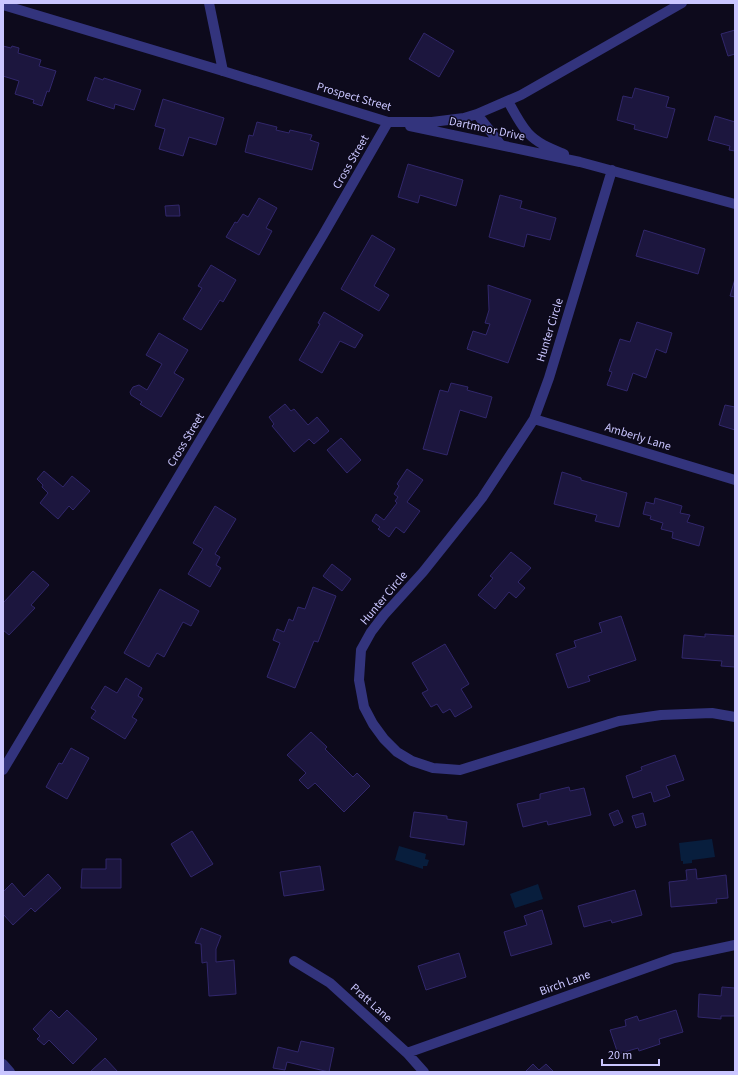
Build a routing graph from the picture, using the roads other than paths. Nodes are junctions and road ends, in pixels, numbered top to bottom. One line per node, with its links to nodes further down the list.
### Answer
1 (209, 3): 4 (street)
2 (682, 3): 5 (street, Prospect Street)
3 (3, 5): 4 (street, Prospect Street)
4 (223, 70): 7 (street, Prospect Street)
5 (508, 101): 6 (street, Prospect Street); 9 (street, Dartmoor Drive)
6 (476, 114): 7 (street, Prospect Street); 8 (street)
7 (388, 122): 8 (street, Dartmoor Drive); 15 (street, Cross Street)
8 (500, 145): 9 (street, Dartmoor Drive)
9 (580, 162): 10 (street, Dartmoor Drive)
10 (612, 170): 11 (street, Dartmoor Drive); 12 (street, Hunter Circle)
11 (735, 204)
12 (534, 419): 13 (street, Amberly Lane); 14 (street, Hunter Circle)
13 (735, 480)
14 (735, 717)
15 (3, 770)
16 (735, 945): 18 (street, Birch Lane)
17 (294, 961): 18 (street, Pratt Lane)
18 (407, 1053): 21 (street, Pratt Lane)
19 (3, 1064): 20 (street)
20 (10, 1072)
21 (424, 1072)

